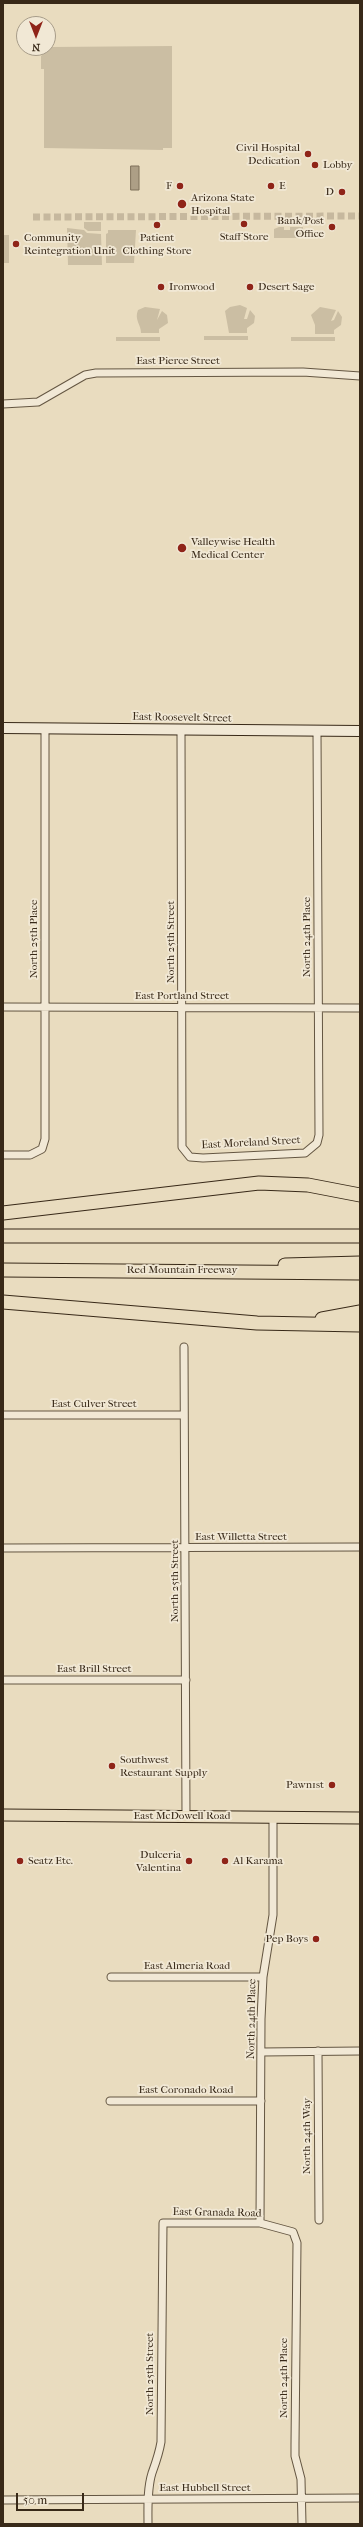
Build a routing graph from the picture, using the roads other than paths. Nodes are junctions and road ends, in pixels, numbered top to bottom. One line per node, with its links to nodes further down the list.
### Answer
1 (360, 376): 2 (street, East Pierce Street)
2 (3, 404)
3 (3, 728): 4 (street, East Roosevelt Street)
4 (45, 728): 5 (street, East Roosevelt Street); 9 (street, North 25th Place)
5 (181, 730): 6 (street, East Roosevelt Street); 10 (street, North 25th Street)
6 (317, 731): 7 (street, East Roosevelt Street); 11 (street, North 24th Place)
7 (360, 731)
8 (3, 1007): 9 (street, East Portland Street)
9 (46, 1007): 10 (street, East Portland Street); 15 (street, North 25th Place)
10 (182, 1007): 11 (street, East Portland Street); 14 (street, North 25th Street)
11 (318, 1008): 12 (street, East Portland Street); 13 (street, North 24th Place)
12 (360, 1008)
13 (317, 1144): 14 (street, East Moreland Street)
14 (185, 1153)
15 (3, 1155)
16 (308, 1185): 17 (highway); 18 (highway); 19 (highway)
17 (360, 1189)
18 (360, 1195)
19 (3, 1213)
20 (3, 1236): 21 (highway)
21 (360, 1236)
22 (360, 1262): 24 (highway)
23 (3, 1270): 24 (highway, Red Mountain Freeway)
24 (241, 1270): 25 (highway, Red Mountain Freeway)
25 (360, 1272)
26 (3, 1302): 28 (highway)
27 (360, 1312): 28 (highway)
28 (297, 1324): 29 (highway)
29 (360, 1325)
30 (184, 1347): 32 (street, North 25th Street)
31 (3, 1415): 32 (street, East Culver Street)
32 (184, 1415): 34 (street, North 25th Street)
33 (3, 1548): 34 (street, East Willetta Street)
34 (186, 1548): 35 (street, East Willetta Street); 37 (street, North 25th Street)
35 (360, 1548)
36 (3, 1680): 37 (street, East Brill Street)
37 (186, 1680): 39 (street, North 25th Street)
38 (3, 1814): 39 (main road, East McDowell Road); 41 (street)
39 (186, 1816): 40 (main road, East McDowell Road)
40 (273, 1816): 42 (main road, East McDowell Road); 44 (street, North 24th Place)
41 (3, 1818)
42 (360, 1818)
43 (111, 1977): 44 (street, East Almeria Road)
44 (263, 1977): 47 (street, North 24th Place)
45 (318, 2051): 46 (street); 47 (street); 50 (street, North 24th Way)
46 (360, 2051)
47 (262, 2052): 49 (street, North 24th Place)
48 (110, 2101): 49 (street, East Coronado Road)
49 (261, 2101): 52 (street, North 24th Place)
50 (318, 2220)
51 (163, 2223): 52 (street, East Granada Road); 56 (street, North 25th Street)
52 (260, 2224): 53 (street, East Granada Road)
53 (293, 2232): 54 (street, North 24th Place)
54 (302, 2498): 55 (street, East Hubbell Street); 56 (street, East Hubbell Street); 59 (street, North 24th Place)
55 (360, 2498)
56 (148, 2499): 57 (street, East Hubbell Street); 58 (street, North 25th Street)
57 (3, 2500)
58 (148, 2524)
59 (302, 2524)

